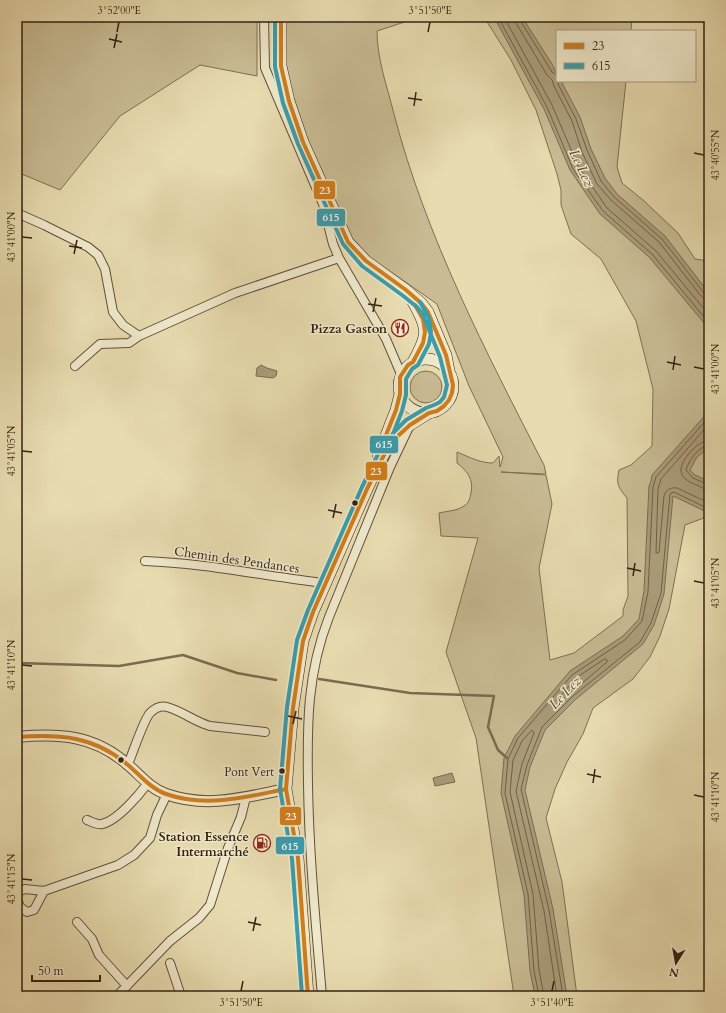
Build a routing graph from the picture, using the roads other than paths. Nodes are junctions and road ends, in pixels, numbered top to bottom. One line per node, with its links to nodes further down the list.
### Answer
1 (264, 17): 4 (street)
2 (280, 17): 5 (main road)
3 (17, 213): 6 (street)
4 (339, 258): 6 (street); 10 (street)
5 (406, 290): 7 (main road); 9 (main road)
6 (138, 336): 8 (street)
7 (413, 362): 9 (main road); 10 (main road)
8 (75, 366)
9 (448, 370): 12 (main road)
10 (401, 374): 11 (main road)
11 (400, 394): 12 (main road); 14 (main road)
12 (430, 413): 13 (main road)
13 (410, 425): 14 (main road); 34 (street)
14 (367, 488): 16 (main road)
15 (145, 561): 16 (street, Chemin des Pendances)
16 (324, 586): 21 (main road)
17 (265, 732): 19 (street)
18 (17, 737): 19 (street)
19 (128, 764): 20 (street)
20 (148, 783): 22 (street); 24 (street)
21 (286, 789): 23 (street); 33 (main road)
22 (167, 794): 23 (street); 25 (street)
23 (246, 797): 30 (street)
24 (87, 820)
25 (44, 891): 26 (street); 27 (street)
26 (17, 895)
27 (17, 899)
28 (77, 922): 30 (street)
29 (170, 963): 32 (street)
30 (126, 986): 31 (street)
31 (117, 996)
32 (181, 996)
33 (308, 996)
34 (322, 996)

